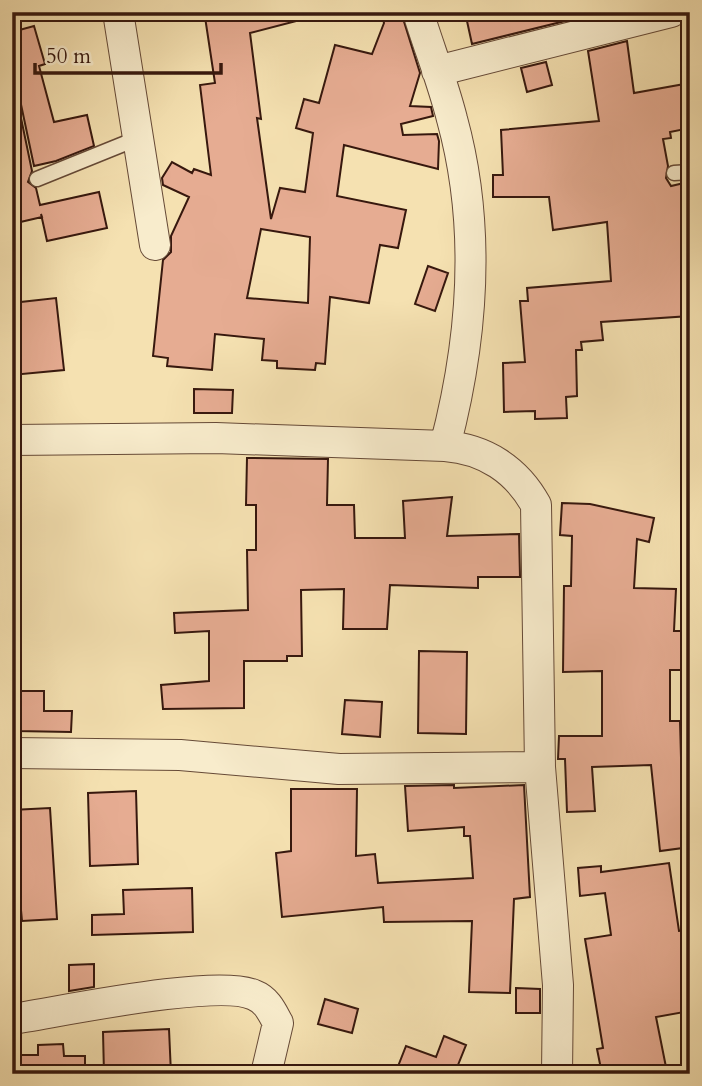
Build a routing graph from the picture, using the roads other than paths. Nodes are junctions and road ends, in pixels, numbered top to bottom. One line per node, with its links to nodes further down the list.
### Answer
1 (118, 12): 5 (street)
2 (418, 12): 4 (street)
3 (671, 12): 4 (street)
4 (437, 71): 11 (street)
5 (136, 139): 8 (lane); 9 (street)
6 (690, 172): 7 (lane)
7 (674, 173)
8 (37, 179)
9 (155, 245)
10 (12, 440): 11 (street)
11 (445, 446): 13 (street)
12 (12, 753): 13 (street)
13 (540, 767): 16 (street)
14 (12, 1019): 15 (street)
15 (266, 1074)
16 (557, 1074)

